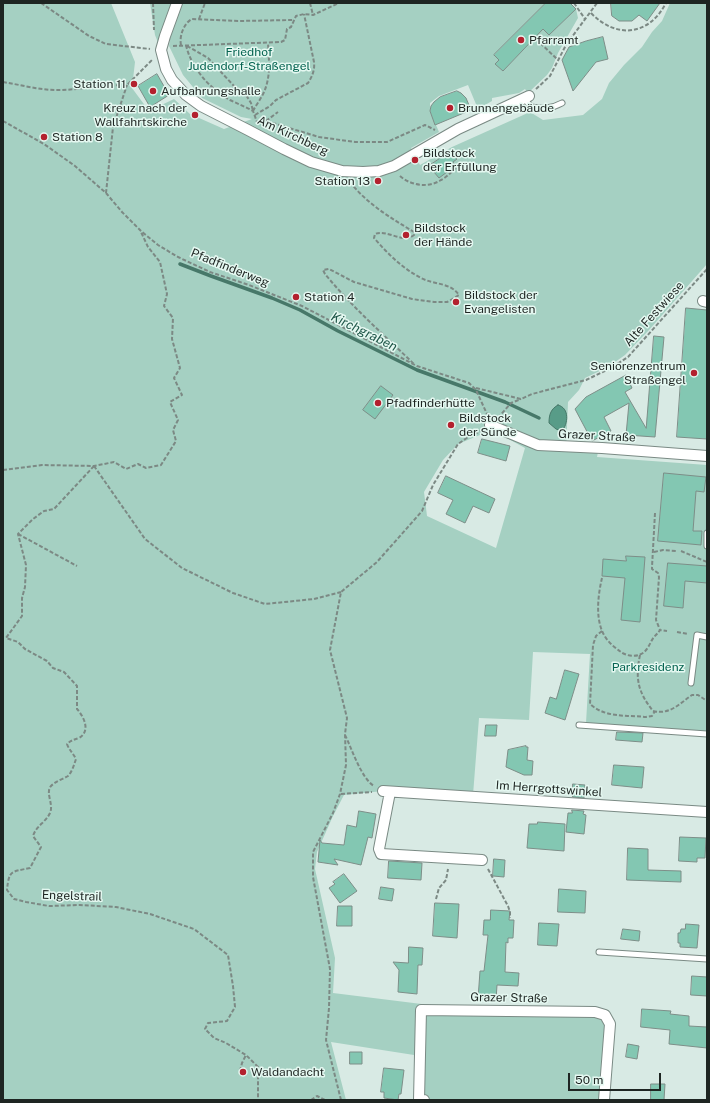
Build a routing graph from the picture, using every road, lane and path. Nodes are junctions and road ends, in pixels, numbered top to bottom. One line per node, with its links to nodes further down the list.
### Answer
1 (42, 3): 19 (path)
2 (177, 3): 19 (street)
3 (205, 3): 12 (path)
4 (310, 3): 11 (path)
5 (339, 3): 11 (path)
6 (574, 3): 13 (path)
7 (597, 3): 9 (path)
8 (666, 3): 9 (path)
9 (591, 13): 13 (path)
10 (304, 14): 11 (path); 14 (path); 27 (path)
11 (313, 14)
12 (199, 19): 14 (path); 17 (path)
13 (585, 19): 20 (path)
14 (293, 20): 16 (path)
15 (536, 38): 20 (path)
16 (268, 43): 18 (path); 25 (path)
17 (181, 45): 18 (path); 19 (path)
18 (186, 45): 25 (path); 25 (path)
19 (161, 48): 22 (path); 33 (street, Am Kirchberg)
20 (558, 60): 23 (path)
21 (3, 82): 22 (path)
22 (127, 85): 34 (path)
23 (527, 97): 24 (lane); 30 (street, Am Kirchberg)
24 (562, 103)
25 (253, 111): 27 (path)
26 (278, 112): 29 (path)
27 (255, 115): 29 (path)
28 (3, 121): 34 (path, Pfadfinderweg)
29 (266, 121): 30 (path)
30 (445, 136): 31 (street, Am Kirchberg)
31 (394, 166): 32 (path); 33 (street, Am Kirchberg)
32 (456, 168)
33 (342, 171): 37 (path)
34 (106, 192): 35 (path, Pfadfinderweg)
35 (141, 231): 37 (path, Pfadfinderweg); 42 (path)
36 (707, 269): 39 (path, Alte Festwiese)
37 (417, 366): 38 (path, Pfadfinderweg)
38 (476, 389): 39 (path); 40 (path)
39 (521, 399): 40 (path, Alte Festwiese)
40 (490, 425): 41 (street, Grazer Straße); 54 (path)
41 (707, 456)
42 (94, 466): 43 (path); 46 (path); 54 (path)
43 (3, 470)
44 (655, 513): 50 (path)
45 (707, 533): 47 (lane)
46 (18, 534): 52 (path); 77 (path, Engelstrail)
47 (707, 546)
48 (676, 551): 50 (path)
49 (681, 551): 51 (path)
50 (654, 552): 55 (path)
51 (707, 562)
52 (77, 566)
53 (602, 578): 56 (path)
54 (342, 592): 66 (path)
55 (660, 630): 57 (path); 61 (path)
56 (602, 631): 61 (path); 64 (path)
57 (667, 631)
58 (677, 632): 59 (path)
59 (697, 635): 60 (lane); 62 (lane)
60 (707, 636)
61 (640, 655): 64 (path)
62 (691, 684)
63 (707, 701): 64 (path)
64 (655, 711)
65 (579, 725): 67 (lane)
66 (345, 734): 68 (path); 69 (path)
67 (707, 734)
68 (387, 792): 69 (path); 70 (street, Im Herrgottswinkel); 71 (street)
69 (340, 794): 82 (path)
70 (707, 812)
71 (449, 858): 72 (street); 73 (path)
72 (482, 860): 74 (path)
73 (436, 899)
74 (510, 918)
75 (599, 952): 76 (lane)
76 (707, 959)
77 (246, 1055): 78 (path); 79 (path, Engelstrail)
78 (240, 1071)
79 (258, 1100)
80 (312, 1100): 81 (path)
81 (325, 1100)
82 (341, 1100)
83 (424, 1100): 84 (street, Grazer Straße)
84 (604, 1100)

